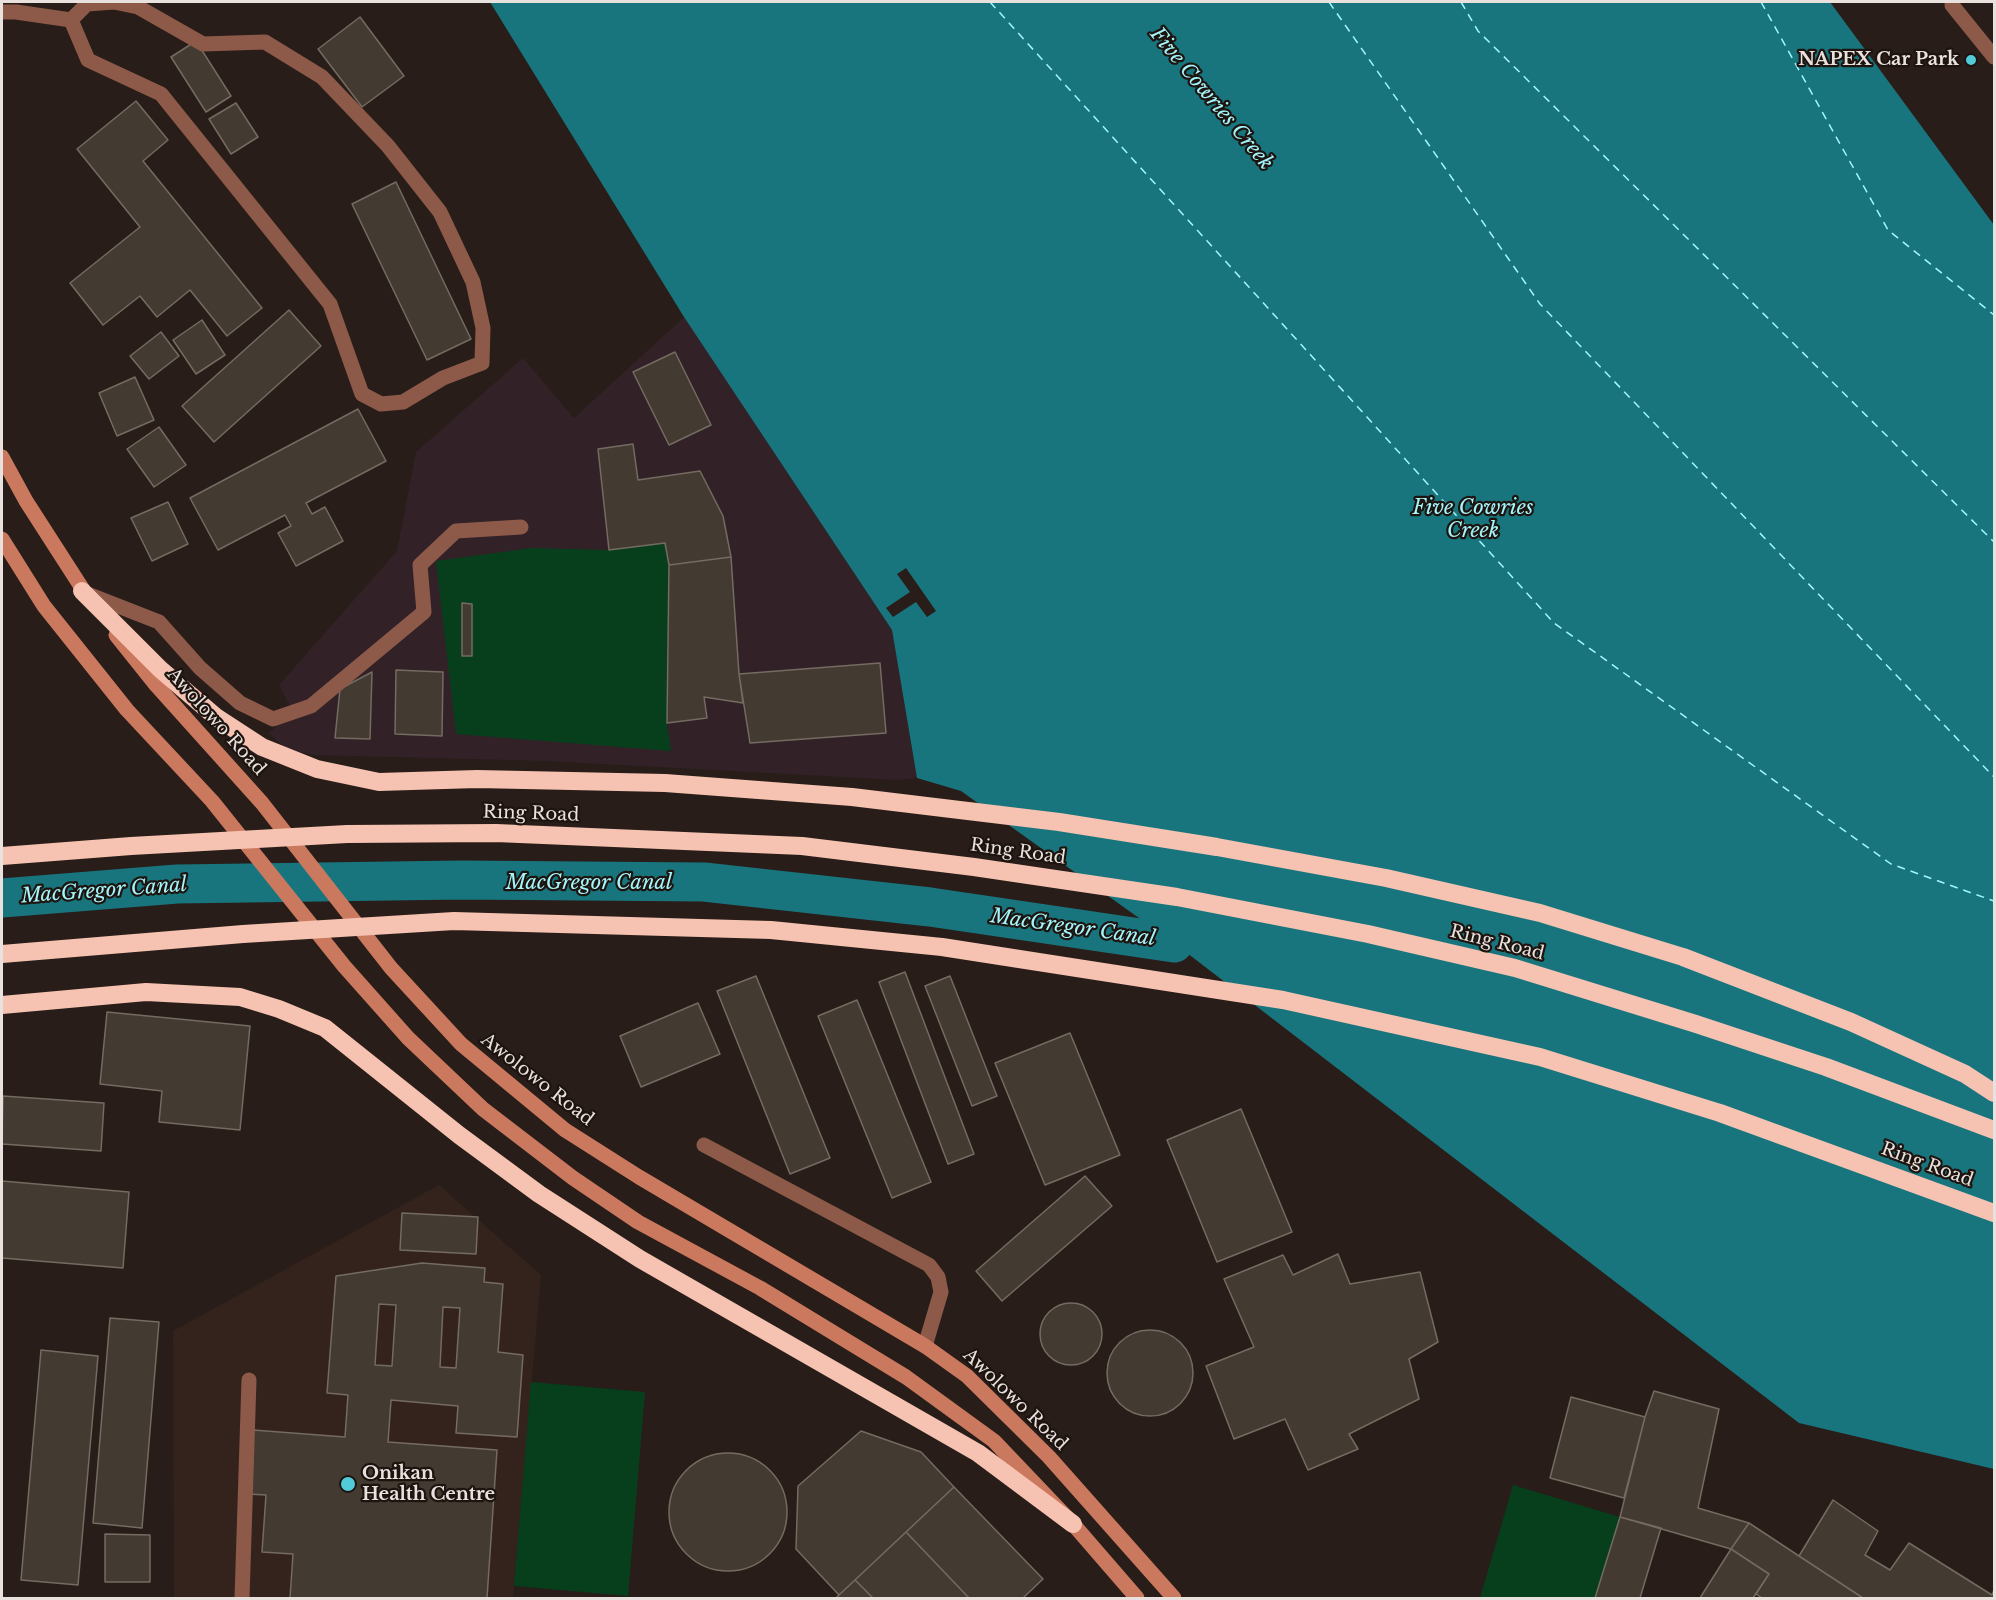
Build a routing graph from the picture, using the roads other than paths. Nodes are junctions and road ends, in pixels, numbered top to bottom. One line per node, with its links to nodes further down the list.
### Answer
1 (1953, 2): 4 (lane)
2 (2, 12): 3 (lane)
3 (71, 20): 3 (lane)
4 (1995, 57)
5 (2, 457): 8 (main road, Awolowo Road)
6 (521, 527): 8 (lane)
7 (2, 539): 18 (main road, bridge)
8 (82, 591): 12 (highway); 16 (main road, Awolowo Road, bridge)
9 (2, 856): 13 (highway, Ring Road, bridge)
10 (2, 954): 15 (highway, Ring Road, bridge)
11 (2, 1005): 18 (highway)
12 (1995, 1093)
13 (1995, 1130)
14 (704, 1145): 16 (lane)
15 (1995, 1213)
16 (925, 1346): 21 (main road, Awolowo Road)
17 (249, 1380): 19 (lane)
18 (1073, 1524): 20 (main road)
19 (242, 1599)
20 (1137, 1599)
21 (1174, 1599)

